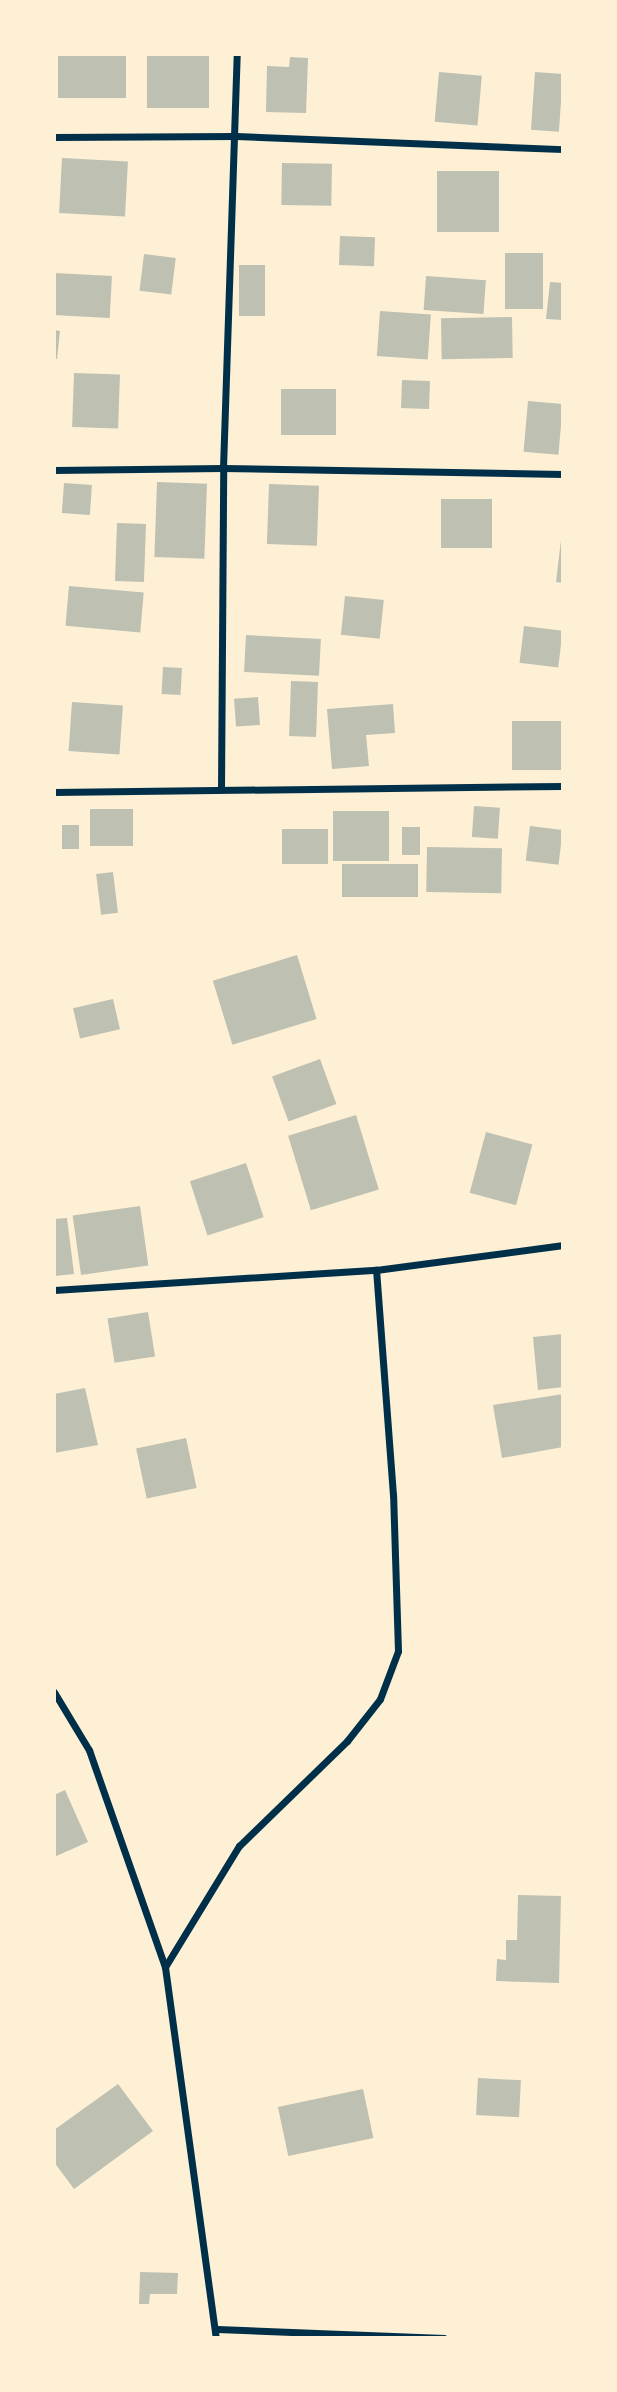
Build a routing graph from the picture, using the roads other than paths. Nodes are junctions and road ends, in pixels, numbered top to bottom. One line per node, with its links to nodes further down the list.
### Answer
1 (237, 54): 3 (street)
2 (54, 136): 3 (street)
3 (236, 136): 4 (street); 5 (street)
4 (563, 149)
5 (223, 468): 6 (street); 7 (street); 9 (street)
6 (54, 470)
7 (563, 474)
8 (563, 786): 9 (street)
9 (221, 789): 10 (street)
10 (54, 792)
11 (563, 1245): 12 (street)
12 (376, 1270): 13 (street); 15 (street)
13 (54, 1290)
14 (54, 1692): 15 (street)
15 (165, 1966): 16 (street)
16 (217, 2329): 17 (street); 18 (street)
17 (216, 2338)
18 (444, 2338)

